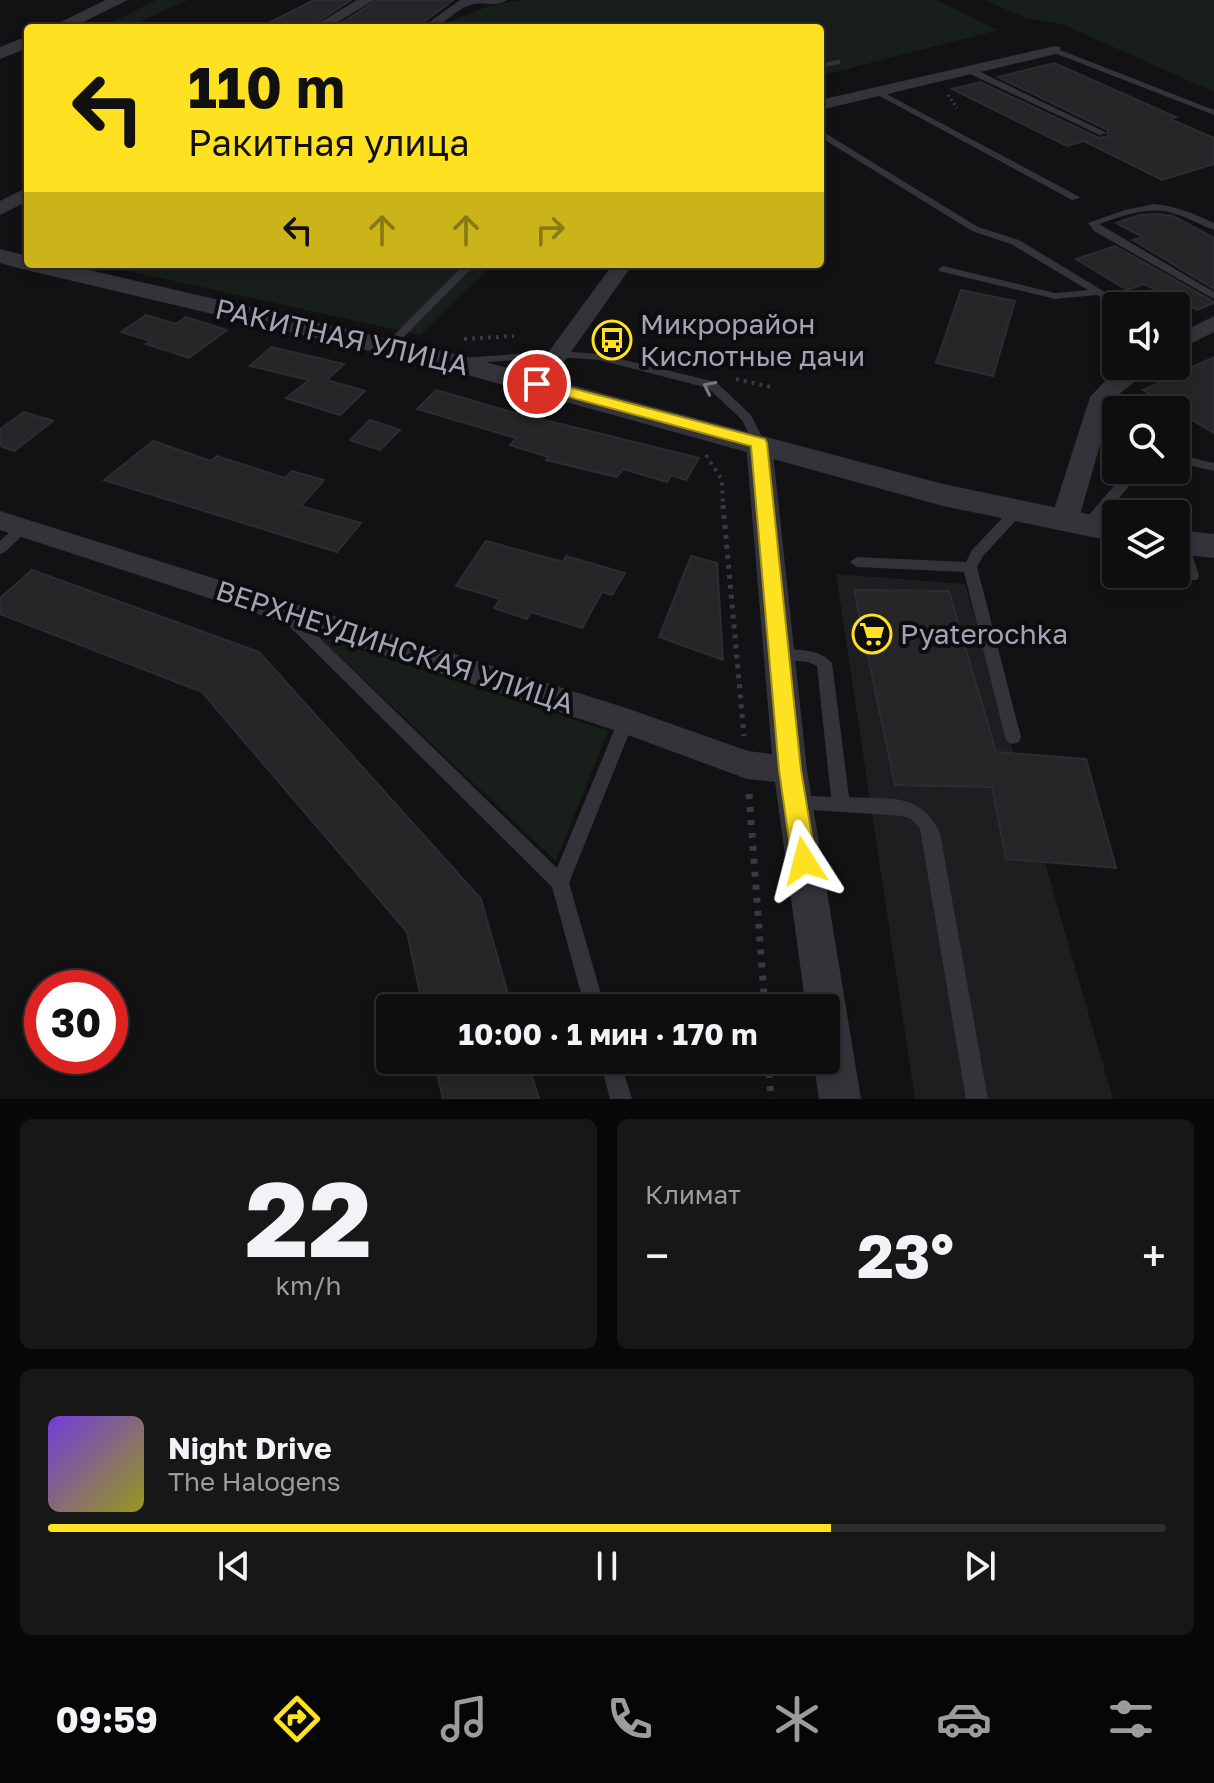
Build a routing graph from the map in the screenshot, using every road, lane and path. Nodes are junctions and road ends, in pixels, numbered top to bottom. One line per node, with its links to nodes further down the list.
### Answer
1 (120, 0): 5 (street)
2 (367, 0): 6 (street)
3 (470, 0): 4 (street); 7 (street)
4 (500, 0)
5 (66, 24)
6 (325, 24)
7 (434, 24)
8 (24, 43): 10 (street)
9 (1055, 50): 13 (street); 16 (lane)
10 (0, 54)
11 (837, 62): 12 (lane)
12 (824, 65)
13 (967, 69): 14 (street); 17 (lane)
14 (877, 91): 15 (street); 20 (lane)
15 (824, 104)
16 (1214, 113)
17 (1103, 133)
18 (824, 135): 29 (lane)
19 (24, 195): 21 (street)
20 (1075, 198)
21 (0, 209)
22 (1214, 227): 31 (lane)
23 (0, 256): 24 (street, РАКИТНАЯ УЛИЦА)
24 (24, 262)
25 (71, 268): 34 (street, РАКИТНАЯ УЛИЦА)
26 (467, 268): 34 (lane)
27 (620, 268): 35 (street)
28 (943, 269): 29 (lane)
29 (1099, 292): 30 (lane)
30 (1102, 294)
31 (1214, 296)
32 (1214, 323): 33 (street)
33 (1190, 335)
34 (387, 348): 36 (street, РАКИТНАЯ УЛИЦА)
35 (559, 354): 36 (lane); 38 (street); 39 (lane, one-way to 35)
36 (453, 362): 38 (street, РАКИТНАЯ УЛИЦА)
37 (1121, 380): 45 (street)
38 (537, 384): 39 (street, РАКИТНАЯ УЛИЦА)
39 (759, 443): 44 (street, РАКИТНАЯ УЛИЦА); 52 (street)
40 (701, 446): 55 (path)
41 (1190, 461): 42 (lane)
42 (1214, 467)
43 (1123, 484): 45 (lane)
44 (1017, 511): 45 (street, РАКИТНАЯ УЛИЦА); 49 (lane)
45 (1089, 527)
46 (7, 532): 51 (street, ВЕРХНЕУДИНСКАЯ УЛИЦА)
47 (1190, 543): 50 (lane)
48 (857, 562): 49 (lane)
49 (970, 567): 54 (lane)
50 (1192, 576)
51 (283, 612): 53 (street, ВЕРХНЕУДИНСКАЯ УЛИЦА); 58 (lane)
52 (779, 655): 56 (street); 57 (lane)
53 (626, 721): 55 (street, ВЕРХНЕУДИНСКАЯ УЛИЦА); 58 (lane)
54 (1013, 737)
55 (747, 765): 56 (street, ВЕРХНЕУДИНСКАЯ УЛИЦА); 60 (path)
56 (793, 786): 57 (lane); 61 (street)
57 (841, 805): 68 (lane)
58 (560, 883): 59 (lane)
59 (591, 994)
60 (764, 994)
61 (824, 994)
62 (614, 1074): 65 (lane)
63 (769, 1074): 66 (path)
64 (836, 1074): 67 (street)
65 (621, 1099)
66 (771, 1099)
67 (840, 1099)
68 (977, 1099)

